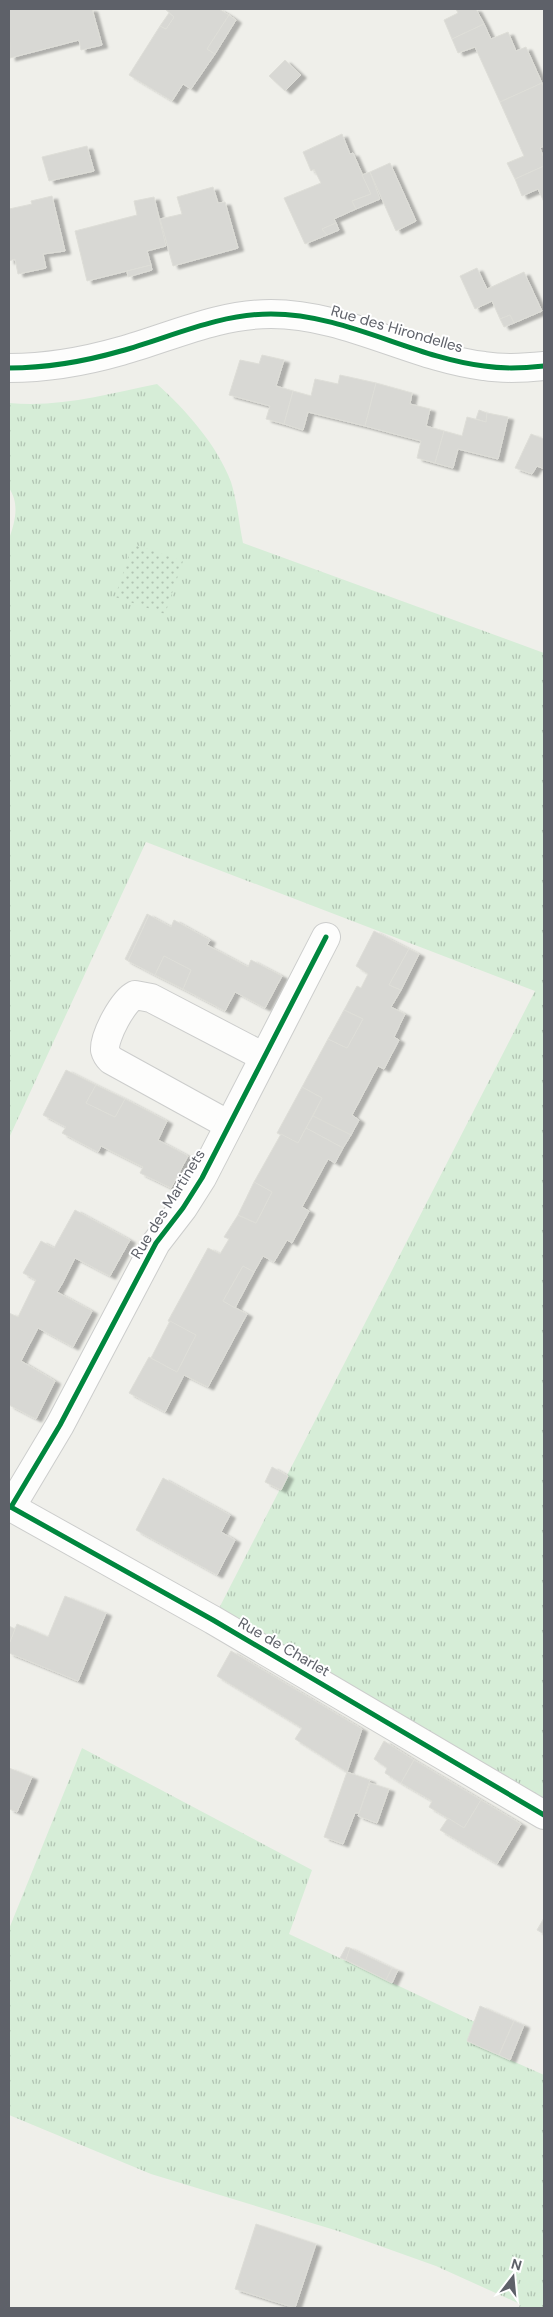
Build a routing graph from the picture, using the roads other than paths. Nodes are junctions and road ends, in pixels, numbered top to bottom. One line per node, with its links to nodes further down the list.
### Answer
1 (544, 366): 2 (street, Rue des Hirondelles)
2 (9, 368)
3 (326, 937): 4 (street, Rue des Martinets)
4 (264, 1057): 5 (street, Rue des Martinets); 5 (street)
5 (230, 1125): 6 (street, Rue des Martinets)
6 (10, 1506): 7 (street, Rue de Charlet)
7 (544, 1815)

